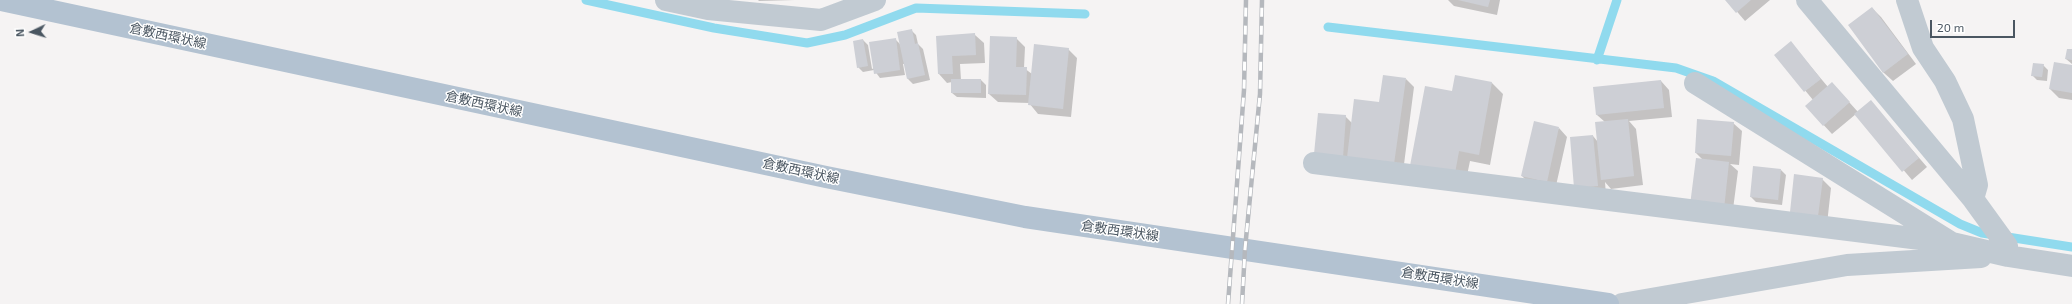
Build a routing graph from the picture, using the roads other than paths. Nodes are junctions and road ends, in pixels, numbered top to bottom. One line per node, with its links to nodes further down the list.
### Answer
1 (1, 0): 12 (main road, 倉敷西環状線)
2 (666, 0): 3 (street)
3 (875, 0)
4 (1807, 0): 8 (street)
5 (1906, 0): 8 (street)
6 (1695, 83): 9 (street)
7 (1314, 164): 9 (street)
8 (1973, 199): 10 (street)
9 (1952, 244): 10 (street)
10 (2007, 251): 11 (street); 13 (street)
11 (2072, 266)
12 (1608, 304)
13 (1622, 304)

